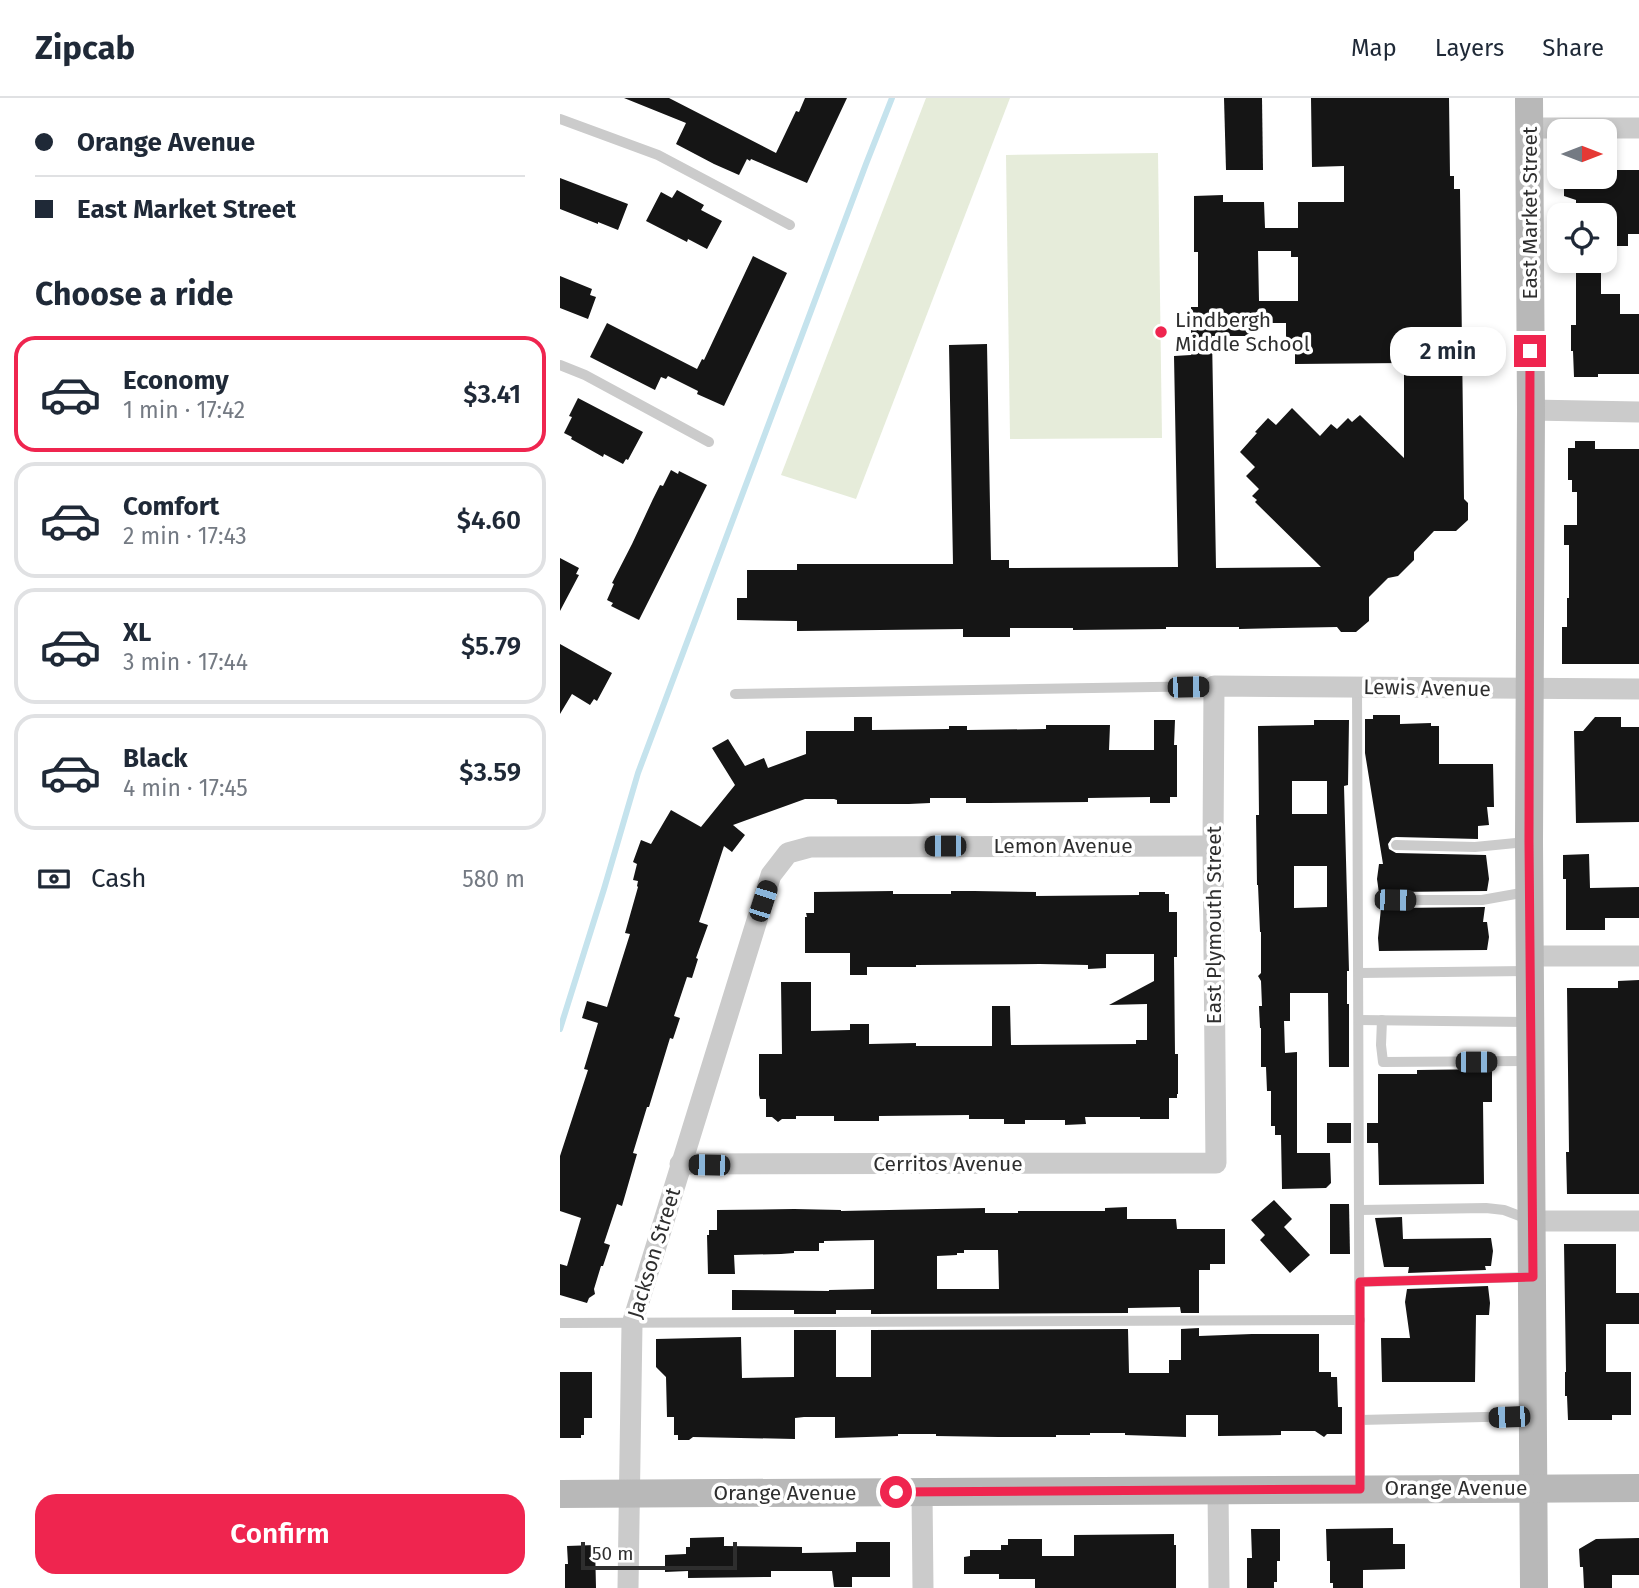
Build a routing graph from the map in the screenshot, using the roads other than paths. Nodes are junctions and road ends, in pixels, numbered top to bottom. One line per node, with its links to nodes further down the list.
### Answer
1 (1529, 98): 3 (street, East Market Street)
2 (560, 119): 5 (lane)
3 (1529, 128): 4 (street); 7 (street, East Market Street)
4 (1639, 128)
5 (790, 225)
6 (560, 365): 9 (lane)
7 (1531, 411): 8 (street); 12 (street, East Market Street)
8 (1639, 412)
9 (709, 442)
10 (1214, 687): 11 (street, Lewis Avenue); 14 (lane); 17 (street, East Plymouth Street)
11 (1357, 687): 12 (street, Lewis Avenue); 23 (lane)
12 (1530, 689): 13 (street, Lewis Avenue); 15 (street, East Market Street)
13 (1639, 689)
14 (735, 694)
15 (1529, 842): 16 (lane); 19 (street, East Market Street)
16 (1396, 845)
17 (1213, 846): 18 (street, Lemon Avenue); 29 (street, East Plymouth Street)
18 (788, 853): 30 (street, Jackson Street)
19 (1529, 892): 20 (lane); 22 (street, East Market Street)
20 (1395, 900)
21 (1639, 956): 22 (street)
22 (1530, 964): 23 (lane); 26 (street, East Market Street)
23 (1359, 973): 24 (lane)
24 (1359, 1020): 25 (lane); 28 (lane)
25 (1382, 1020): 26 (lane); 28 (lane)
26 (1531, 1022): 27 (street, East Market Street)
27 (1531, 1061): 28 (lane); 32 (street, East Market Street)
28 (1371, 1063): 31 (lane)
29 (1216, 1163): 30 (street, Cerritos Avenue)
30 (680, 1164): 38 (street, Jackson Street)
31 (1360, 1210): 32 (lane); 35 (lane)
32 (1532, 1221): 33 (street); 34 (street, East Market Street)
33 (1639, 1221)
34 (1533, 1277): 35 (lane); 39 (street, East Market Street)
35 (1360, 1282): 36 (lane)
36 (1360, 1320): 38 (lane); 40 (lane)
37 (560, 1323): 38 (lane)
38 (632, 1324): 47 (street, Jackson Street)
39 (1534, 1416): 40 (lane); 41 (street, East Market Street)
40 (1360, 1420): 43 (lane)
41 (1534, 1488): 42 (street, Orange Avenue); 43 (street, Orange Avenue); 51 (street, East Market Street)
42 (1639, 1488)
43 (1360, 1489): 44 (street, Orange Avenue)
44 (1218, 1490): 45 (street, Orange Avenue); 50 (street)
45 (922, 1492): 47 (street, Orange Avenue); 49 (street)
46 (560, 1494): 47 (street, Orange Avenue)
47 (629, 1494): 48 (street, Jackson Street)
48 (628, 1588)
49 (923, 1588)
50 (1219, 1588)
51 (1534, 1588)

